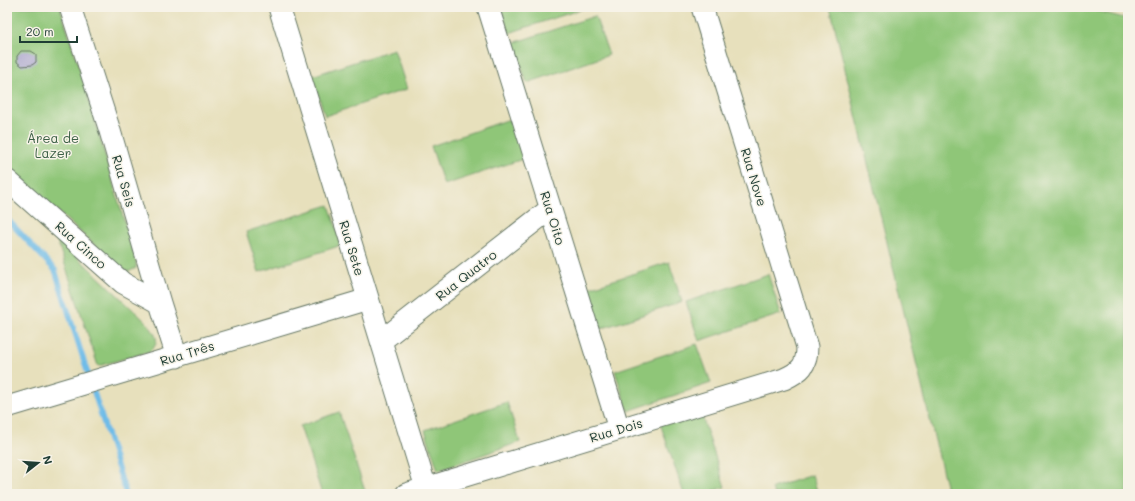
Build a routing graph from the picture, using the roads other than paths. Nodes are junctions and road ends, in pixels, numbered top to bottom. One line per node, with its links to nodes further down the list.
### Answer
1 (70, 7): 8 (street, Rua Seis)
2 (279, 7): 7 (street, Rua Sete)
3 (488, 7): 6 (street, Rua Oito)
4 (702, 7): 10 (street, Rua Nove)
5 (7, 180): 8 (street, Rua Cinco)
6 (550, 208): 9 (street, Rua Quatro); 13 (street, Rua Oito)
7 (368, 299): 9 (street, Rua Sete); 11 (street, Rua Três)
8 (160, 303): 11 (street, Rua Seis)
9 (382, 341): 14 (street, Rua Sete)
10 (807, 347): 13 (street, Rua Dois)
11 (177, 356): 12 (street, Rua Três)
12 (7, 407)
13 (619, 429): 14 (street, Rua Dois)
14 (426, 488): 15 (street, Rua Dois)
15 (406, 494)

